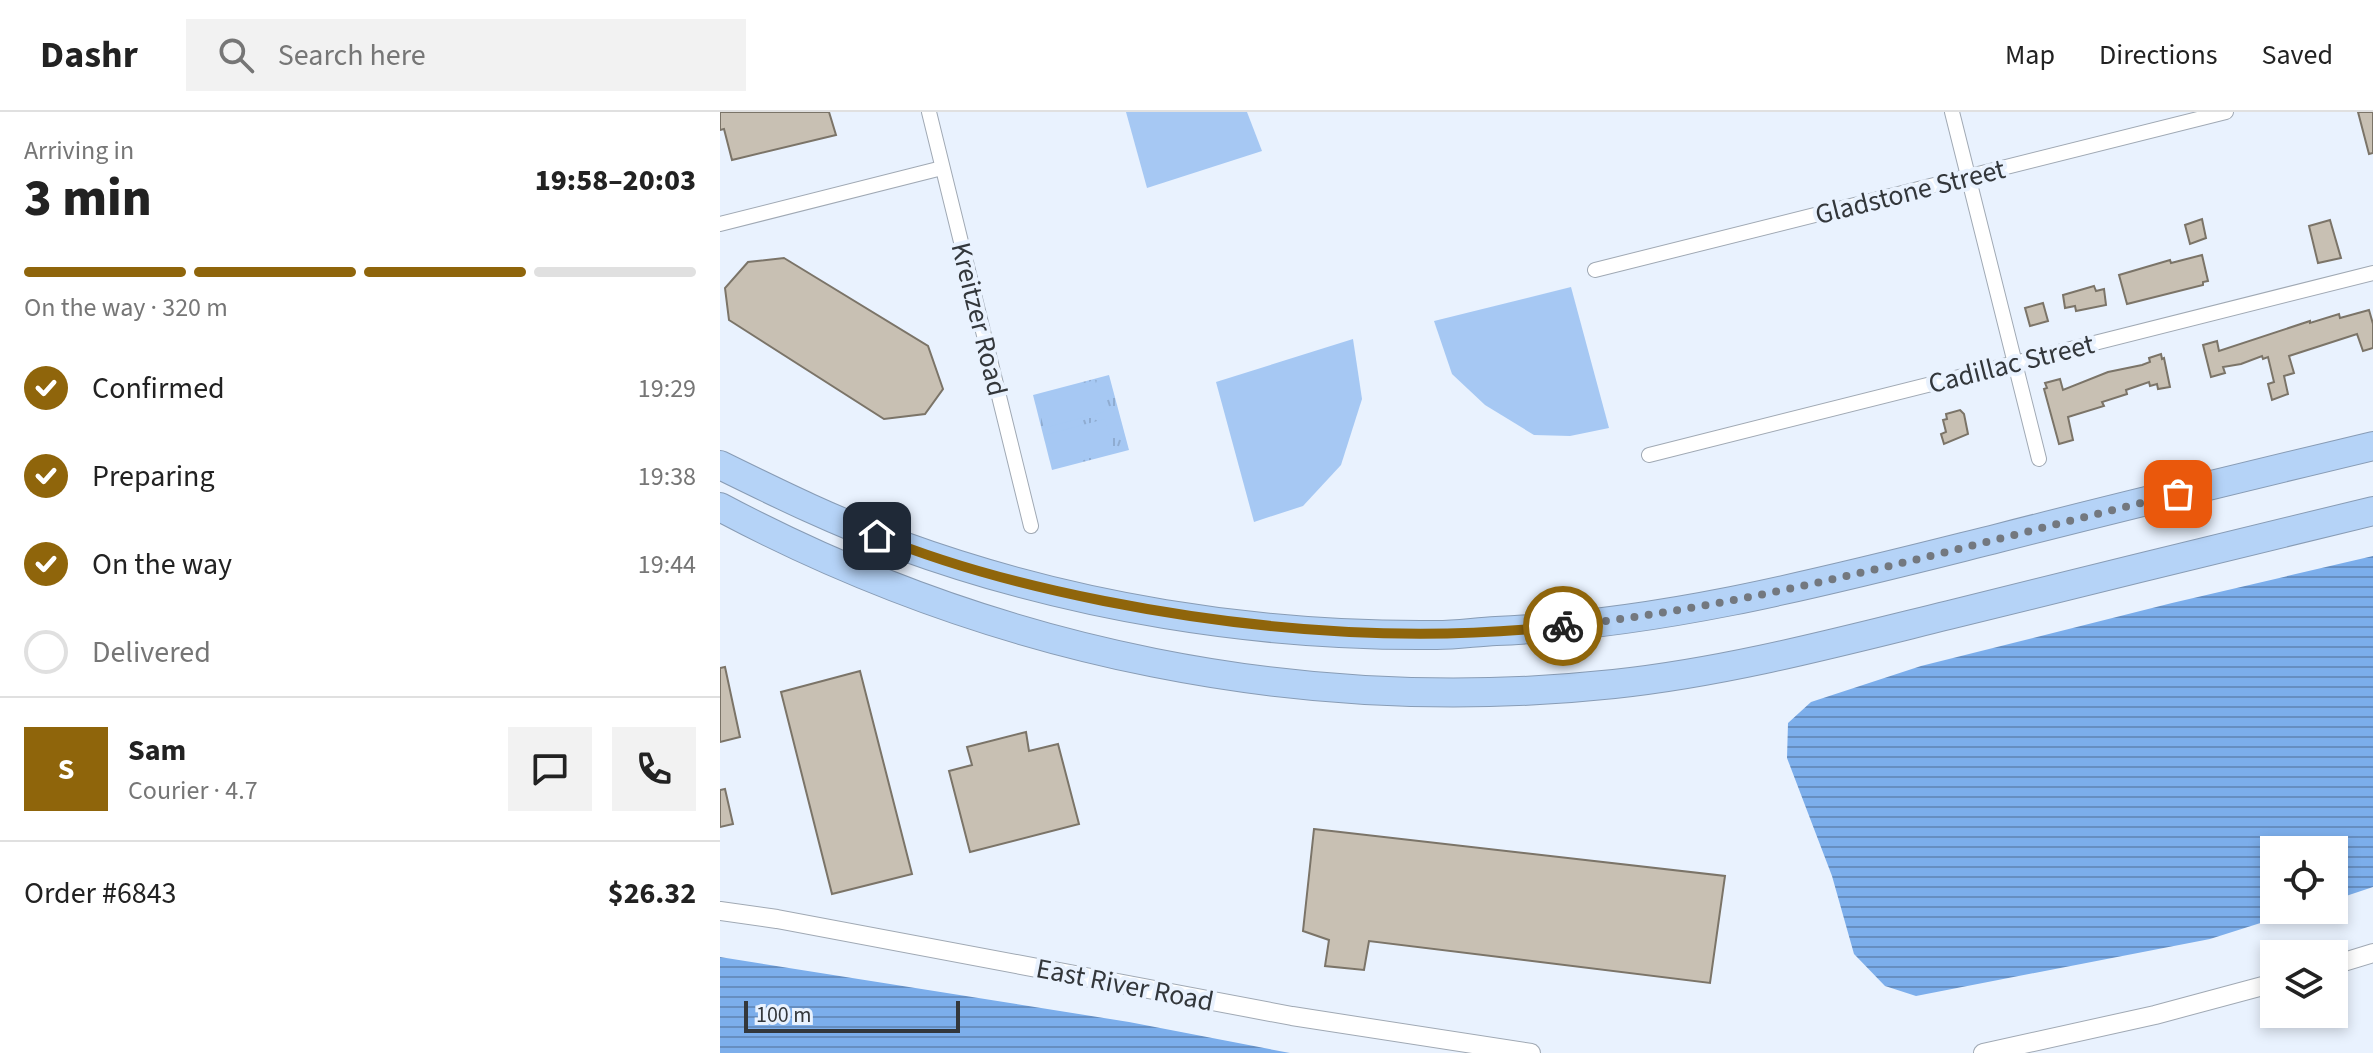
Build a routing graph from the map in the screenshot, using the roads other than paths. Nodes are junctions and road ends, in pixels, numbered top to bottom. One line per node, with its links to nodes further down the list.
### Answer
1 (929, 112): 4 (street, Kreitzer Road)
2 (1952, 112): 5 (street)
3 (2226, 112): 5 (street, Gladstone Street)
4 (942, 168): 6 (street); 16 (street, Kreitzer Road)
5 (1968, 176): 7 (street, Gladstone Street); 9 (street)
6 (720, 224)
7 (1595, 270)
8 (2373, 273): 9 (street, Cadillac Street)
9 (2014, 361): 11 (street, Cadillac Street); 12 (street)
10 (2373, 446): 13 (highway)
11 (1649, 455)
12 (2039, 459)
13 (720, 465)
14 (720, 507): 15 (highway)
15 (2373, 511)
16 (1031, 526)
17 (720, 911): 21 (street, East River Road)
18 (2373, 953): 19 (street)
19 (2348, 961)
20 (2260, 987): 22 (street)
21 (1531, 1053)
22 (1983, 1053)

